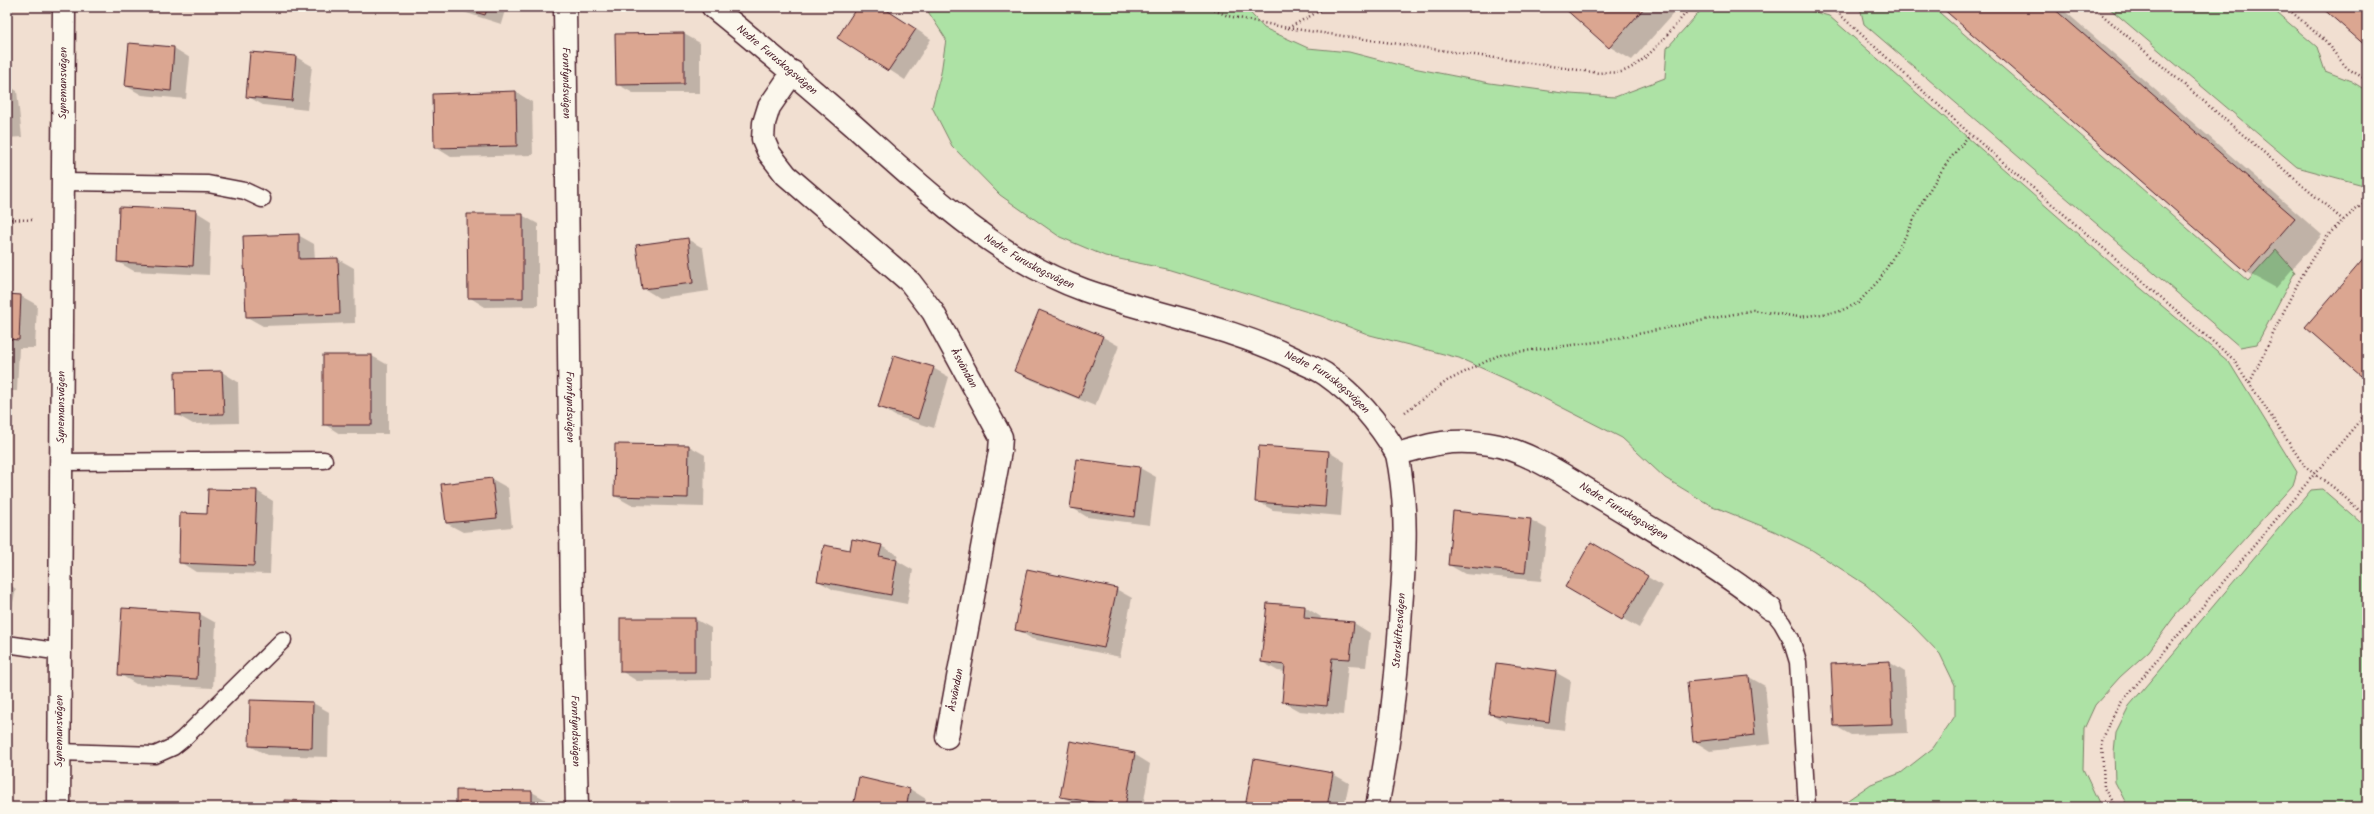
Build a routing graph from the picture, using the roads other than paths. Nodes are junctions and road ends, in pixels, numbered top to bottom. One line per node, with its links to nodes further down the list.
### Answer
1 (64, 7): 5 (street, Synemansvägen)
2 (565, 7): 17 (street, Fornfyndsvägen)
3 (713, 7): 4 (street, Nedre Furuskogsvägen)
4 (793, 72): 7 (street, Nedre Furuskogsvägen); 14 (street, Åsvändan)
5 (63, 182): 6 (lane); 9 (street, Synemansvägen)
6 (262, 199)
7 (1397, 454): 10 (street, Nedre Furuskogsvägen); 18 (street, Storskiftesvägen)
8 (324, 460): 9 (lane)
9 (62, 462): 13 (street, Synemansvägen)
10 (1771, 610): 19 (lane, Nedre Furuskogsvägen)
11 (283, 640): 15 (lane)
12 (7, 644): 13 (lane)
13 (61, 652): 15 (street, Synemansvägen)
14 (947, 737)
15 (59, 752): 16 (street, Synemansvägen)
16 (59, 807)
17 (577, 807)
18 (1377, 807)
19 (1807, 807)

